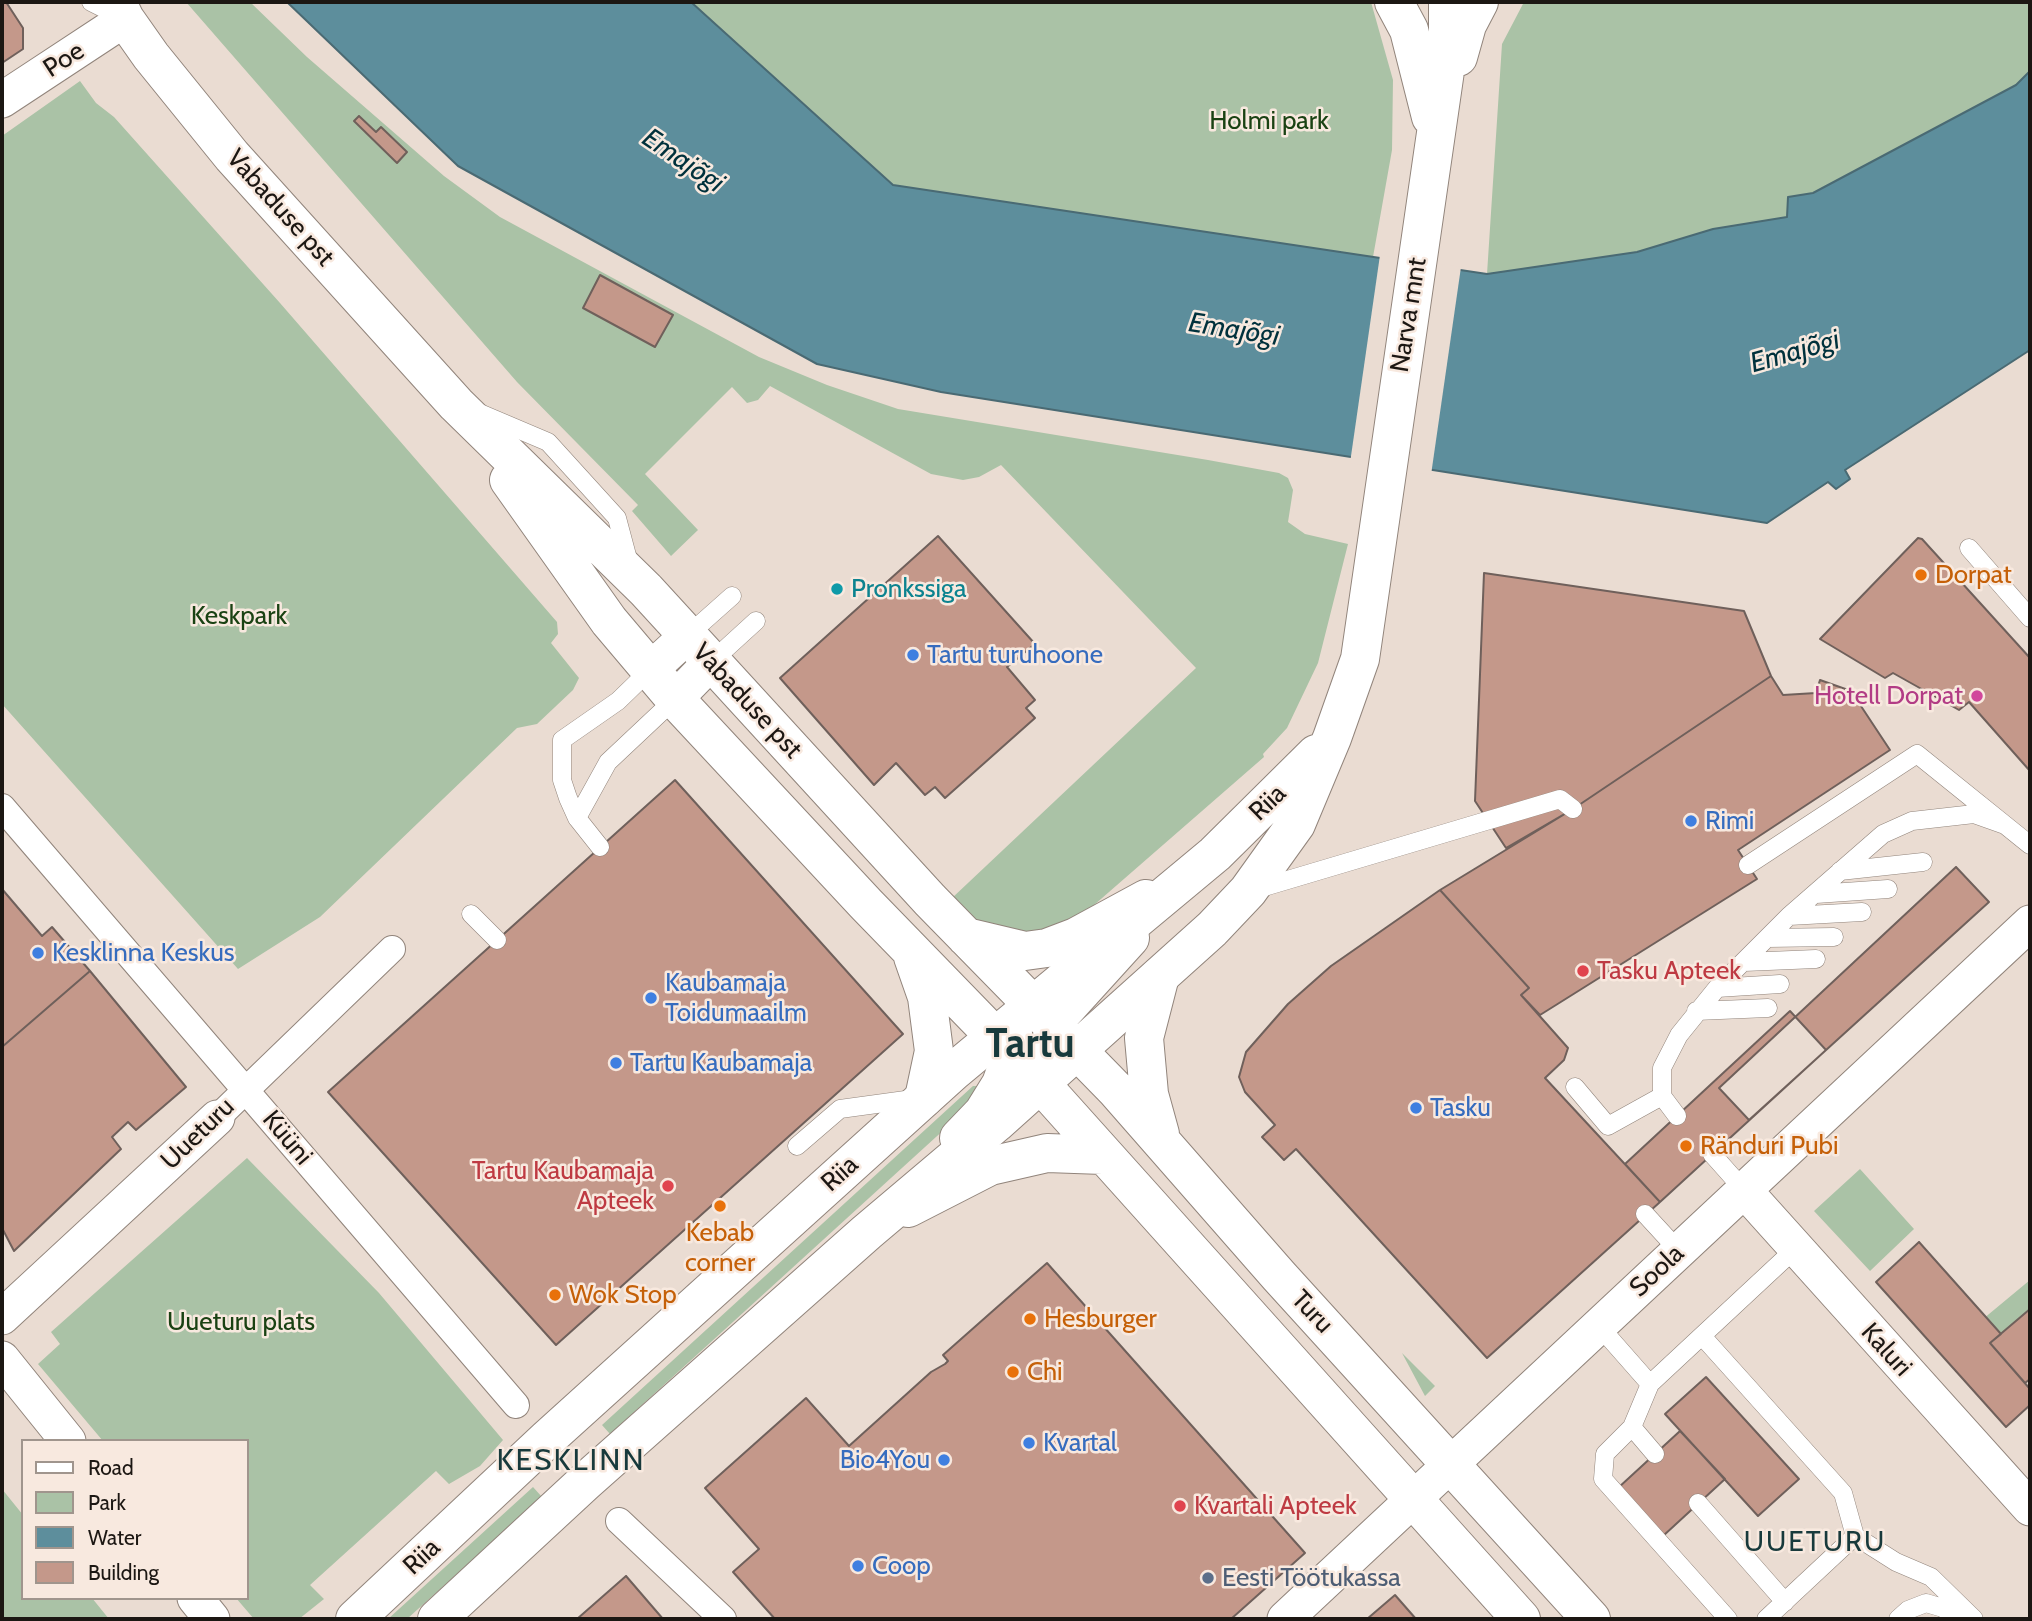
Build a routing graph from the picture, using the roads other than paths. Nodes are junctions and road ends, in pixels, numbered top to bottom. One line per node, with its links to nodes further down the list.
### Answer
1 (91, 2): 5 (lane)
2 (1394, 2): 7 (main road, Narva mnt)
3 (1448, 2): 7 (main road, Narva mnt)
4 (1479, 2): 7 (main road)
5 (121, 11): 6 (street, Poe); 8 (main road, Vabaduse pst)
6 (2, 100)
7 (1435, 136): 9 (main road, Narva mnt)
8 (456, 404): 14 (main road, Vabaduse pst); 15 (main road, Vabaduse pst)
9 (1382, 494): 17 (main road, Riia)
10 (1969, 548): 12 (lane)
11 (732, 596): 14 (lane)
12 (2030, 618)
13 (756, 621): 14 (lane)
14 (699, 650): 15 (street); 16 (street); 36 (main road, Vabaduse pst)
15 (650, 670): 16 (main road, Vabaduse pst); 20 (lane)
16 (675, 699): 20 (lane); 40 (main road, Vabaduse pst)
17 (1332, 738): 27 (main road, Riia); 29 (main road, Riia)
18 (2, 807): 50 (street, Küüni)
19 (1573, 809): 29 (lane)
20 (577, 818): 23 (lane)
21 (2005, 825): 22 (lane); 25 (lane); 26 (lane)
22 (2030, 845)
23 (600, 847)
24 (1923, 862): 26 (lane)
25 (1748, 865)
26 (1840, 871): 30 (lane)
27 (1178, 881): 36 (main road); 48 (main road, Riia)
28 (1888, 889): 30 (lane)
29 (1248, 891): 43 (main road, Riia)
30 (1816, 894): 33 (lane)
31 (1862, 912): 33 (lane)
32 (471, 914): 38 (lane)
33 (1789, 916): 37 (lane)
34 (2030, 923): 59 (street, Soola)
35 (1834, 936): 37 (lane)
36 (966, 937): 48 (main road, Vabaduse pst)
37 (1767, 939): 42 (lane)
38 (497, 940)
39 (393, 949): 50 (street, Uueturu)
40 (910, 949): 48 (main road, Vabaduse pst); 52 (main road)
41 (1816, 959): 42 (lane)
42 (1744, 962): 45 (lane)
43 (1160, 976): 48 (main road, Riia); 55 (main road)
44 (1780, 984): 45 (lane)
45 (1717, 988): 47 (lane)
46 (1768, 1008): 47 (lane)
47 (1696, 1011): 51 (lane)
48 (1033, 1045): 52 (main road, Riia); 55 (main road, Turu); 58 (main road, Turu); 61 (main road, Riia)
49 (1575, 1087): 51 (lane)
50 (245, 1089): 54 (street, Uueturu); 69 (street, Küüni)
51 (1662, 1096): 53 (lane)
52 (924, 1098): 56 (lane); 82 (main road, Riia)
53 (1677, 1116)
54 (217, 1118): 64 (street, Uueturu)
55 (1162, 1143): 73 (main road, Turu)
56 (797, 1146)
57 (1712, 1154): 59 (lane)
58 (1103, 1155): 61 (main road); 74 (main road, Turu)
59 (1744, 1190): 62 (street, Kaluri); 63 (street, Soola)
60 (1645, 1214): 63 (lane)
61 (867, 1232): 83 (main road, Riia)
62 (1795, 1249): 66 (lane); 76 (street, Kaluri)
63 (1679, 1251): 65 (street, Soola)
64 (2, 1317)
65 (1599, 1326): 68 (lane); 73 (street, Soola)
66 (1702, 1336): 68 (lane); 78 (lane)
67 (2, 1359): 71 (street)
68 (1650, 1384): 70 (lane)
69 (516, 1405)
70 (1632, 1427): 72 (lane); 88 (lane)
71 (66, 1439)
72 (1655, 1454)
73 (1450, 1462): 74 (street, Soola); 87 (main road, Turu)
74 (1413, 1499): 85 (street, Soola); 86 (main road, Turu)
75 (1698, 1503): 80 (lane)
76 (2030, 1508)
77 (619, 1521): 84 (street)
78 (1855, 1536): 80 (lane); 92 (lane)
79 (197, 1600): 81 (street)
80 (1785, 1602): 89 (lane)
81 (212, 1619)
82 (355, 1619)
83 (437, 1619)
84 (723, 1619)
85 (1285, 1619)
86 (1521, 1619)
87 (1591, 1619)
88 (1728, 1619)
89 (1766, 1619)
90 (1898, 1619): 91 (lane)
91 (1956, 1619)
92 (1974, 1619)

